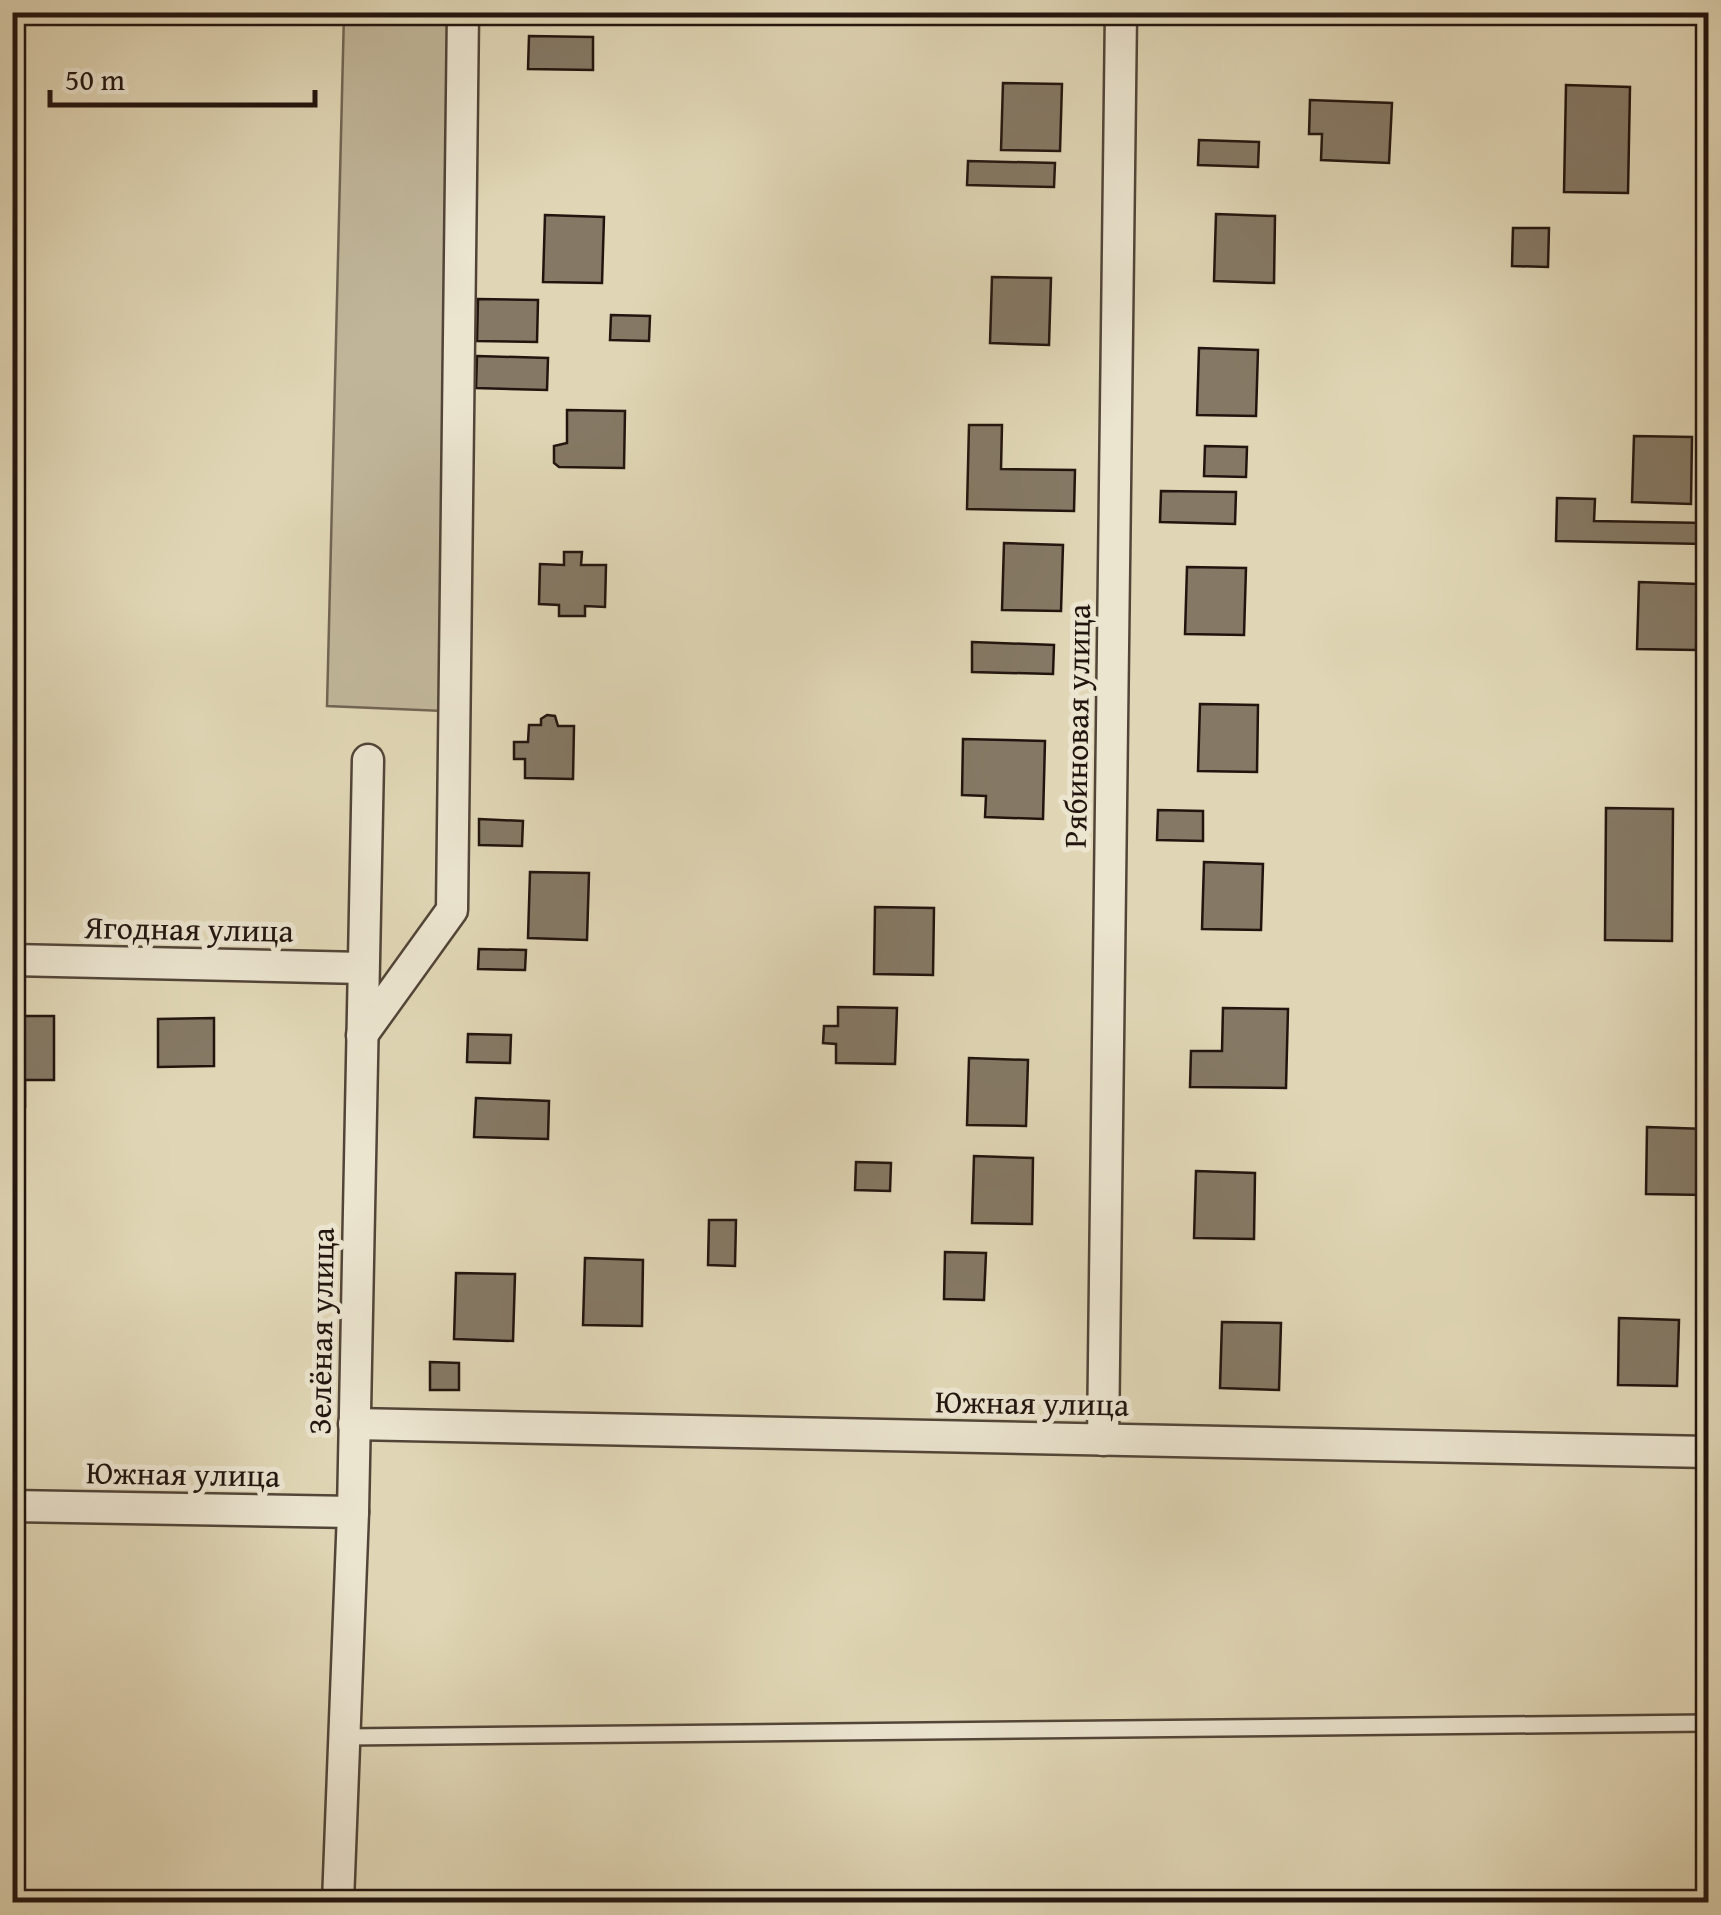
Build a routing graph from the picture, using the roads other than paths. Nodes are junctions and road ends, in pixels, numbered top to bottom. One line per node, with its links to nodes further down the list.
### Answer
1 (463, 12): 6 (street)
2 (1121, 12): 8 (street, Рябиновая улица)
3 (368, 760): 5 (street, Зелёная улица)
4 (12, 960): 5 (street, Ягодная улица)
5 (363, 968): 6 (street, Зелёная улица)
6 (362, 1035): 7 (street, Зелёная улица)
7 (354, 1424): 8 (street, Южная улица); 11 (street, Зелёная улица)
8 (1103, 1440): 9 (street, Южная улица)
9 (1708, 1452)
10 (12, 1506): 11 (street, Южная улица)
11 (353, 1512): 13 (street, Зелёная улица)
12 (1708, 1723): 13 (lane)
13 (346, 1737): 14 (street, Зелёная улица)
14 (338, 1902)

